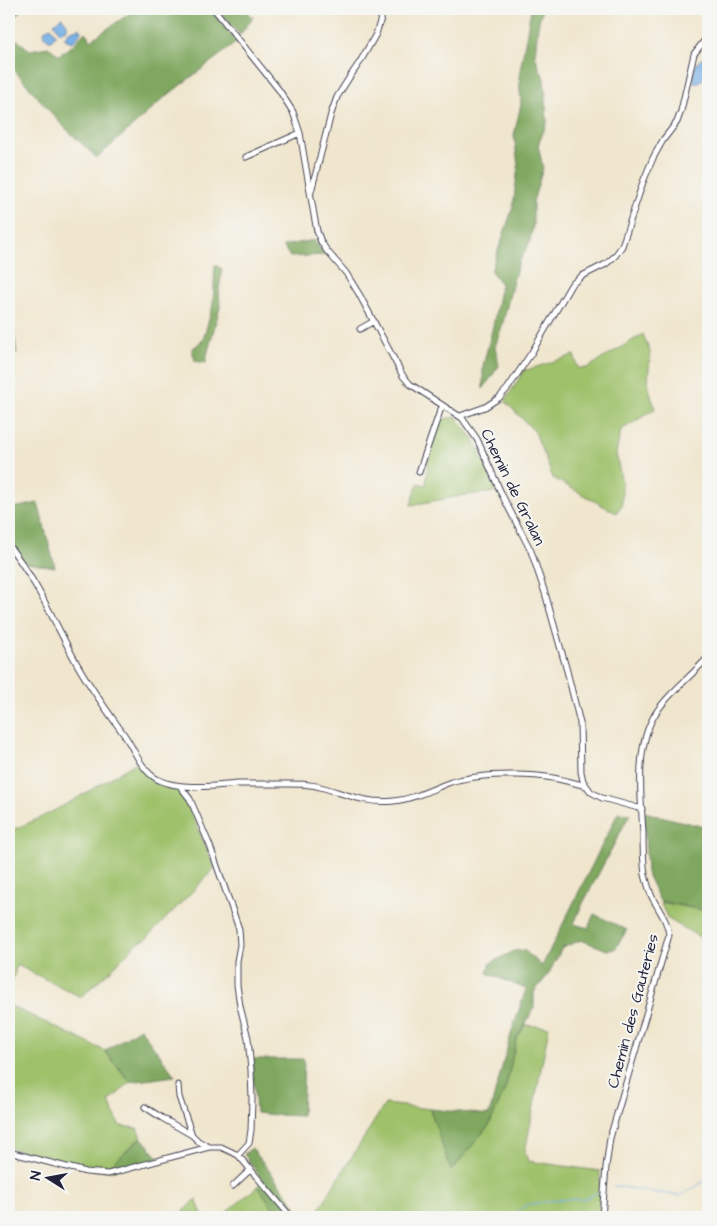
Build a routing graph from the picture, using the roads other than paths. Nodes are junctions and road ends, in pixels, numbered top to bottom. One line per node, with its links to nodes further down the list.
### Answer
1 (214, 9): 4 (street, Chemin de Gralan)
2 (384, 9): 6 (street)
3 (708, 36): 10 (street)
4 (300, 134): 5 (street); 6 (street, Chemin de Gralan)
5 (246, 157)
6 (311, 194): 7 (street, Chemin de Gralan)
7 (374, 322): 8 (street); 9 (street, Chemin de Gralan)
8 (360, 329)
9 (443, 406): 10 (street, Chemin de Gralan); 11 (street)
10 (460, 416): 15 (street, Chemin de Gralan)
11 (419, 472)
12 (9, 546): 14 (street)
13 (708, 657): 16 (street, Chemin des Gauteries)
14 (179, 786): 15 (street); 24 (street)
15 (586, 786): 16 (street)
16 (642, 809): 28 (street, Chemin des Gauteries)
17 (178, 1084): 19 (street)
18 (145, 1107): 19 (street)
19 (192, 1135): 20 (street)
20 (198, 1141): 21 (street); 22 (street)
21 (209, 1148): 22 (street); 24 (street)
22 (195, 1151): 23 (street)
23 (9, 1152)
24 (238, 1155): 25 (street)
25 (251, 1170): 26 (street); 27 (street)
26 (233, 1186)
27 (291, 1217)
28 (602, 1217)

